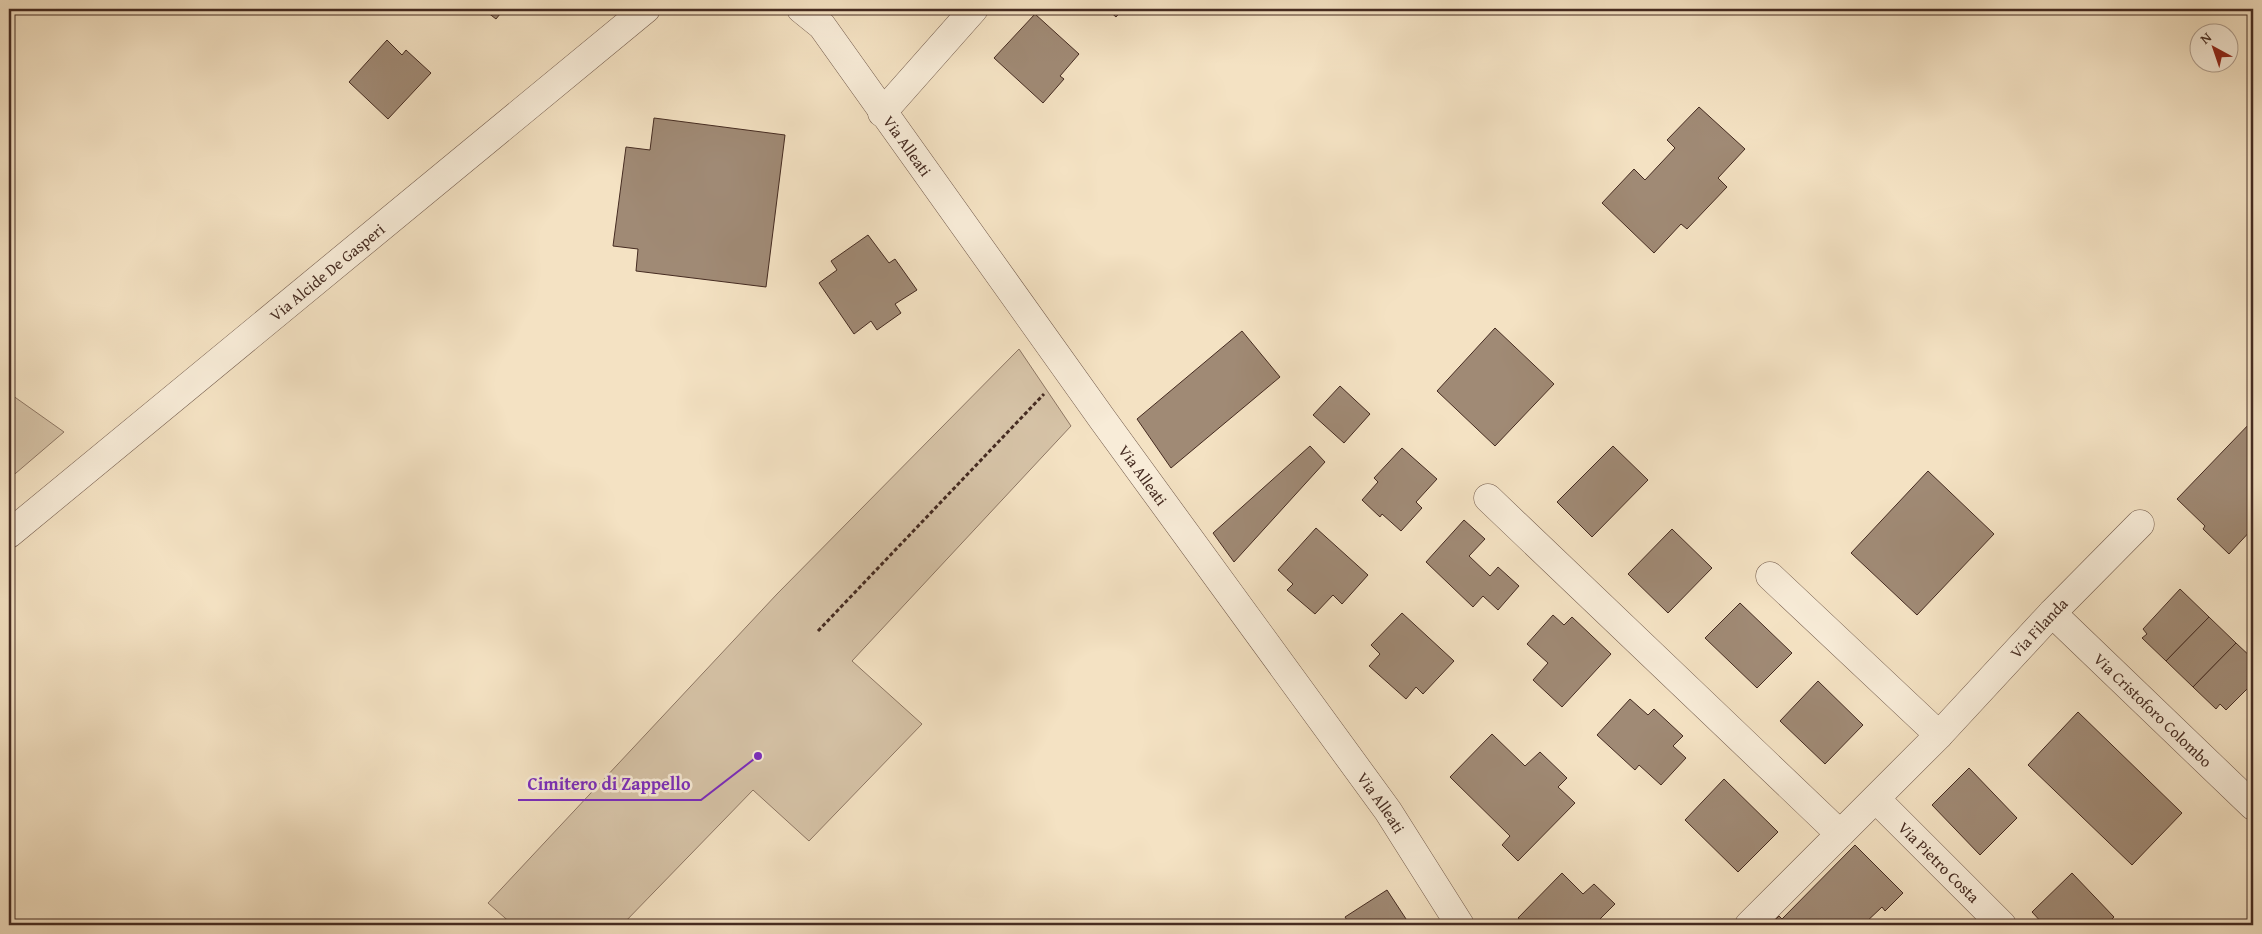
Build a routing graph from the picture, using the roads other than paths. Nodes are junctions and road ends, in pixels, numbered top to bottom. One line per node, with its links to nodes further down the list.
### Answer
1 (646, 9): 8 (street, Via Alcide De Gasperi)
2 (801, 9): 4 (street, Via Alleati)
3 (974, 9): 5 (street)
4 (819, 18): 5 (street, Via Alleati)
5 (882, 113): 15 (street, Via Alleati)
6 (1488, 498): 14 (street)
7 (2140, 524): 10 (street, Via Filanda)
8 (9, 534)
9 (1770, 576): 11 (street)
10 (2052, 613): 11 (street, Via Filanda); 13 (street, Via Cristoforo Colombo)
11 (1939, 735): 12 (street, Via Filanda)
12 (1876, 799): 14 (street, Via Filanda); 17 (street, Via Pietro Costa)
13 (2253, 806)
14 (1840, 834): 16 (street, Via Filanda)
15 (1460, 925)
16 (1749, 925)
17 (2002, 925)

